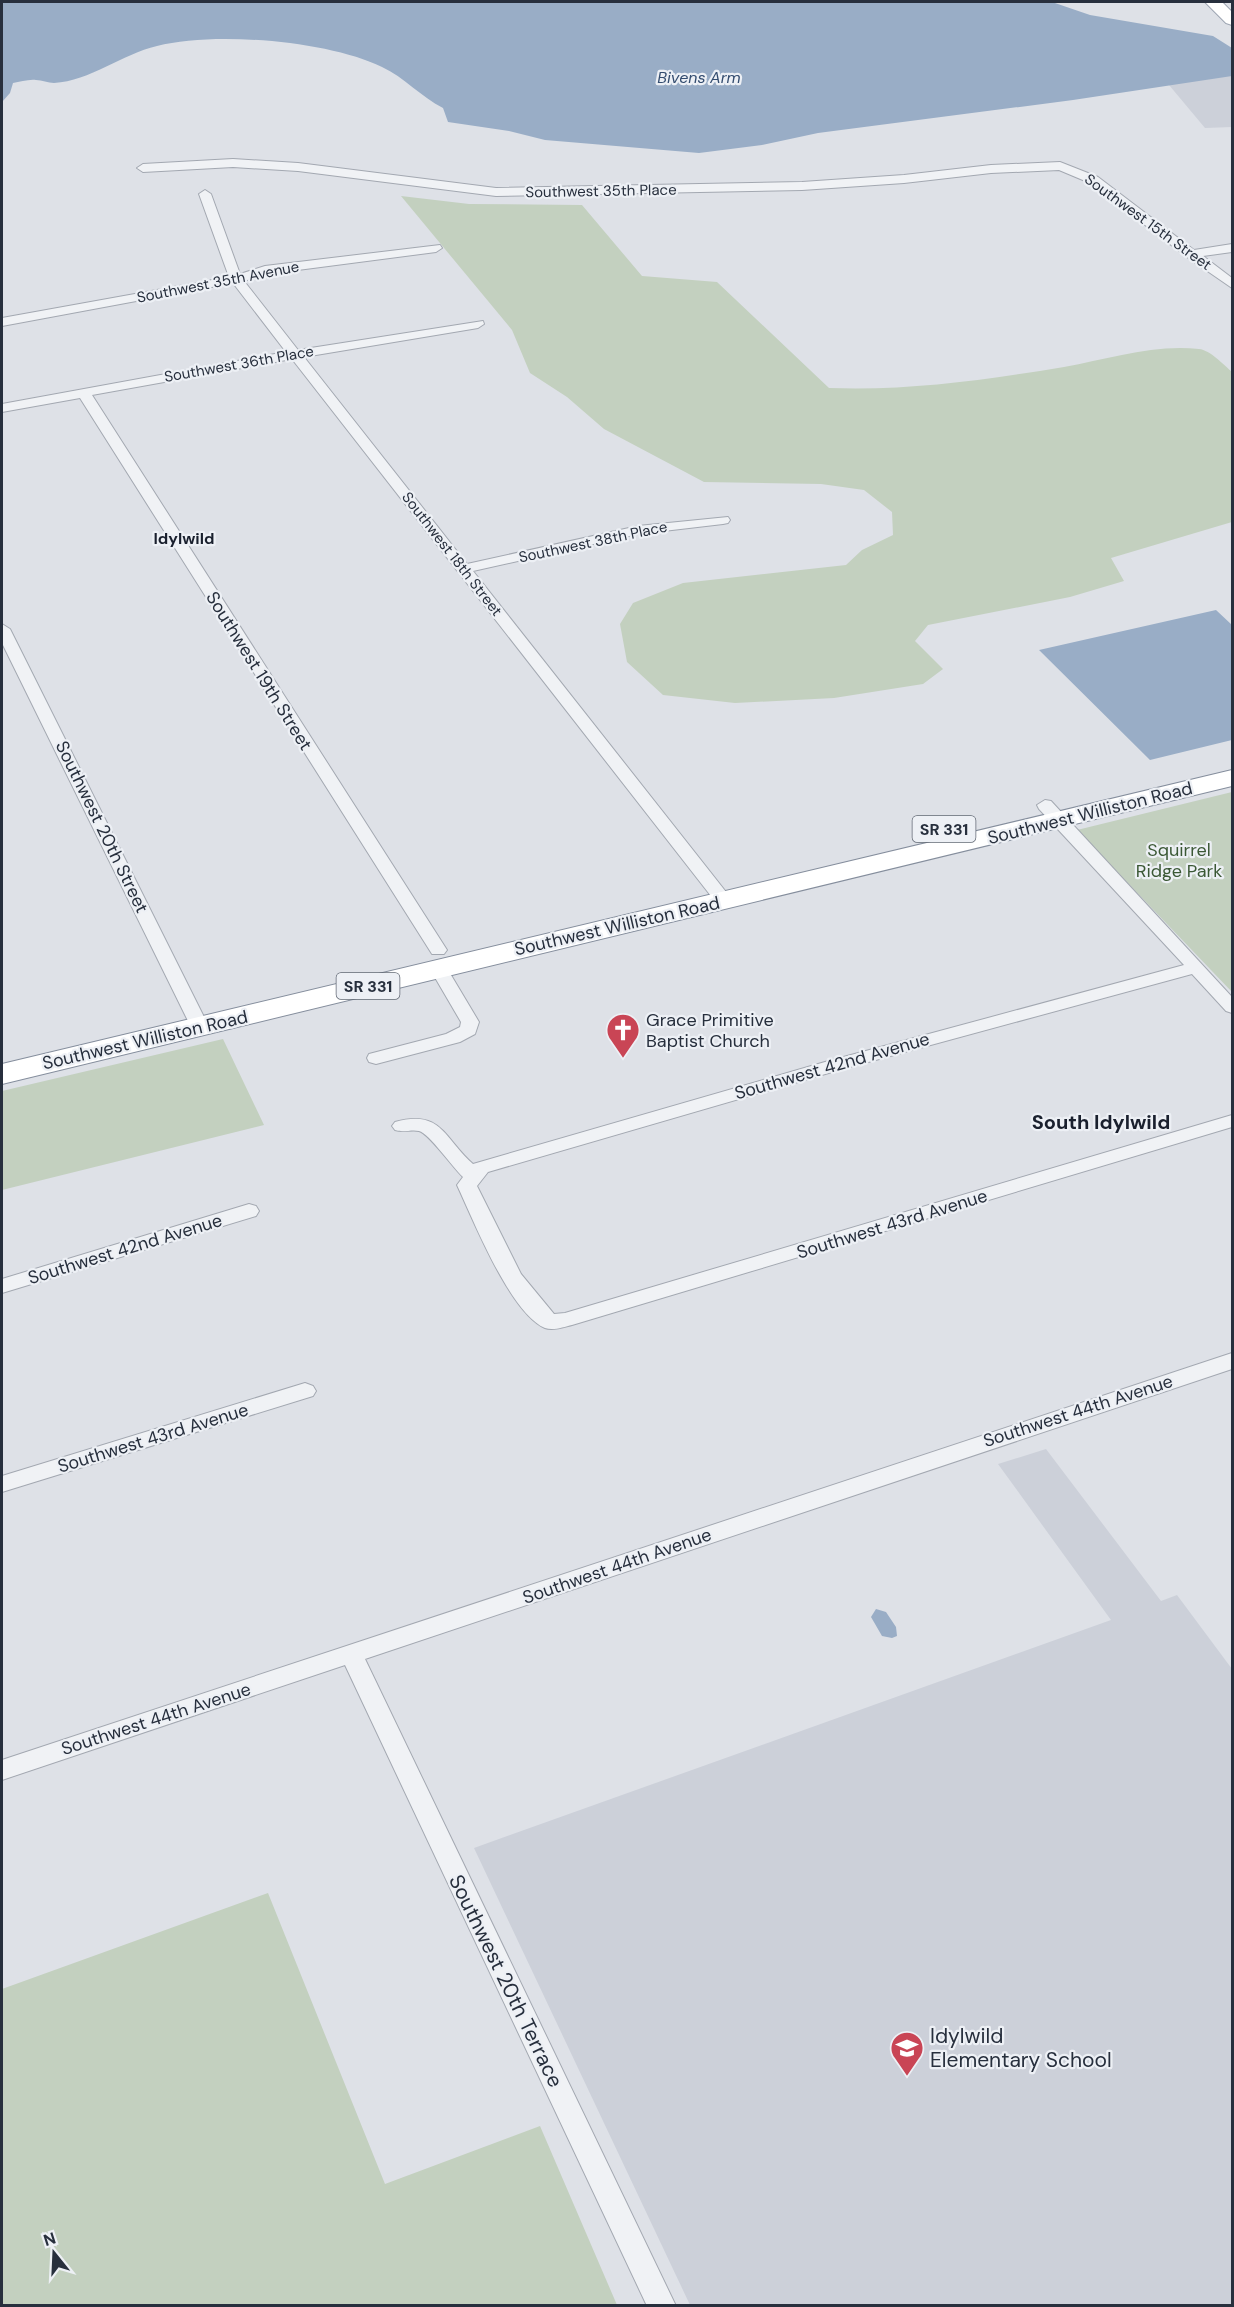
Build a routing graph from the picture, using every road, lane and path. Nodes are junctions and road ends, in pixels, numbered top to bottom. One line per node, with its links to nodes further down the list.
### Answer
1 (1213, 2): 2 (main road)
2 (1231, 16)
3 (1060, 166): 4 (street, Southwest 35th Place); 8 (street, Southwest 15th Street)
4 (143, 168)
5 (205, 194): 9 (street, Southwest 18th Street)
6 (436, 248): 9 (street, Southwest 35th Avenue)
7 (1233, 248): 8 (street)
8 (1191, 254): 10 (street, Southwest 15th Street)
9 (236, 279): 11 (street, Southwest 35th Avenue); 13 (street, Southwest 18th Street)
10 (1233, 284)
11 (2, 322)
12 (478, 324): 13 (street, Southwest 36th Place)
13 (295, 354): 14 (street, Southwest 36th Place); 17 (street, Southwest 18th Street)
14 (83, 392): 15 (street, Southwest 36th Place); 23 (street, Southwest 19th Street)
15 (2, 408)
16 (723, 520): 17 (street, Southwest 38th Place)
17 (464, 569): 22 (street, Southwest 18th Street)
18 (2, 629): 26 (street, Southwest 20th Street)
19 (1233, 760): 21 (highway, Southwest Williston Road / SR 331)
20 (1233, 778): 21 (highway, Southwest Williston Road / SR 331)
21 (1052, 812): 22 (highway, Southwest Williston Road / SR 331); 24 (street)
22 (718, 893): 23 (highway, Southwest Williston Road / SR 331)
23 (438, 959): 26 (highway, Southwest Williston Road / SR 331); 28 (street, Southwest 19th Street)
24 (1195, 968): 25 (street); 32 (street, Southwest 42nd Avenue)
25 (1233, 1007)
26 (196, 1018): 27 (highway, Southwest Williston Road / SR 331); 29 (highway, Southwest Williston Road / SR 331)
27 (2, 1054)
28 (376, 1058)
29 (2, 1074)
30 (1233, 1121): 32 (street, Southwest 43rd Avenue)
31 (402, 1126): 32 (street)
32 (473, 1174)
33 (249, 1211): 34 (street, Southwest 42nd Avenue)
34 (2, 1286)
35 (1233, 1360): 38 (street, Southwest 44th Avenue)
36 (305, 1391): 37 (street, Southwest 43rd Avenue)
37 (2, 1484)
38 (352, 1655): 39 (street, Southwest 44th Avenue); 40 (street, Southwest 20th Terrace)
39 (2, 1770)
40 (662, 2306)

